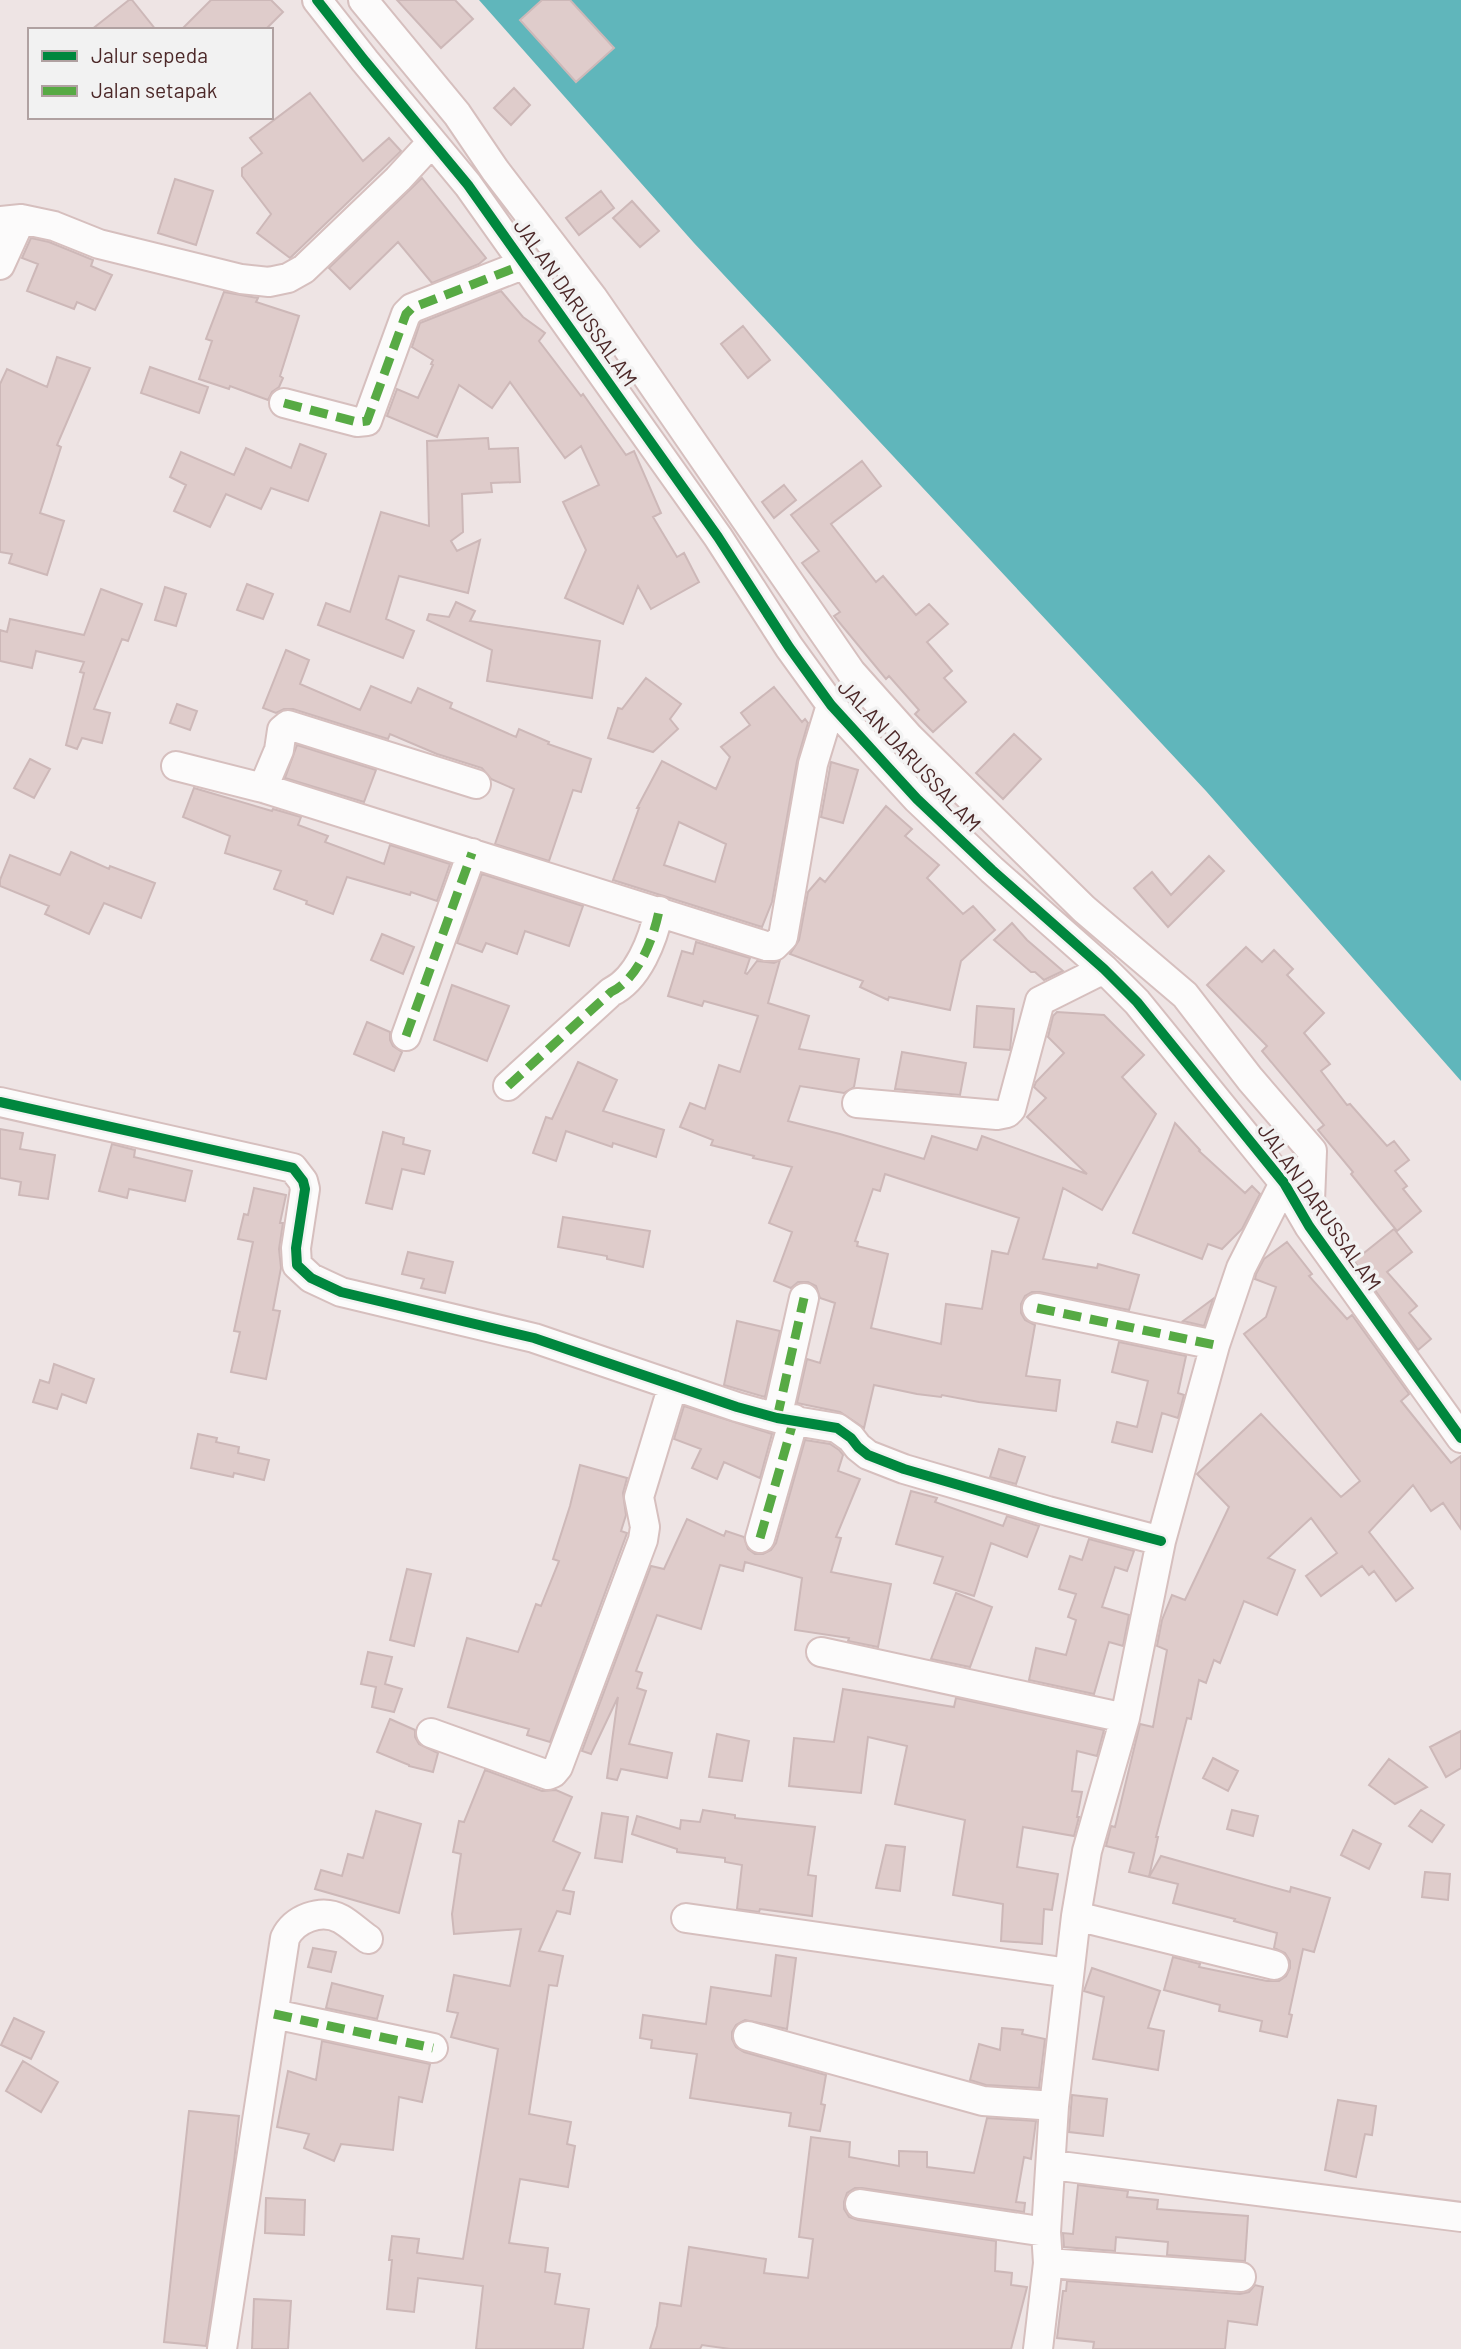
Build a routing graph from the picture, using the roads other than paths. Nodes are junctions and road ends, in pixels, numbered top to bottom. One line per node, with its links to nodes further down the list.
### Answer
1 (317, 0): 3 (street, JALAN DARUSSALAM)
2 (363, 0): 19 (street, JALAN DARUSSALAM)
3 (432, 142): 4 (street); 5 (street, JALAN DARUSSALAM)
4 (10, 220): 6 (street)
5 (525, 264): 7 (street); 8 (street, JALAN DARUSSALAM)
6 (0, 265)
7 (284, 403)
8 (831, 705): 13 (street); 14 (street, JALAN DARUSSALAM)
9 (176, 766): 11 (street)
10 (476, 784): 11 (street)
11 (263, 788): 12 (street)
12 (472, 853): 13 (street); 15 (street)
13 (659, 911): 16 (street)
14 (1104, 969): 18 (street); 20 (street, JALAN DARUSSALAM)
15 (406, 1036)
16 (508, 1086)
17 (0, 1102): 25 (street)
18 (857, 1103)
19 (1312, 1151): 20 (street); 21 (street, JALAN DARUSSALAM)
20 (1284, 1183): 21 (street, JALAN DARUSSALAM); 24 (street)
21 (1310, 1226): 27 (street, JALAN DARUSSALAM)
22 (803, 1298): 26 (street)
23 (1037, 1308): 24 (street)
24 (1215, 1345): 29 (street)
25 (673, 1385): 26 (street); 32 (street)
26 (785, 1419): 28 (street); 29 (street)
27 (1461, 1438)
28 (760, 1538)
29 (1161, 1541): 31 (street)
30 (821, 1652): 31 (street)
31 (1125, 1718): 33 (street)
32 (431, 1732)
33 (1076, 1916): 36 (street); 37 (street)
34 (686, 1918): 37 (street)
35 (368, 1939): 38 (street)
36 (1274, 1965)
37 (1069, 1973): 41 (street)
38 (274, 2014): 40 (street); 48 (street)
39 (748, 2036): 41 (street)
40 (433, 2049)
41 (1054, 2106): 42 (street)
42 (1052, 2165): 44 (street); 45 (street)
43 (860, 2204): 45 (street)
44 (1461, 2217)
45 (1046, 2232): 46 (street)
46 (1048, 2263): 47 (street); 49 (street)
47 (1241, 2277)
48 (222, 2349)
49 (1038, 2349)

